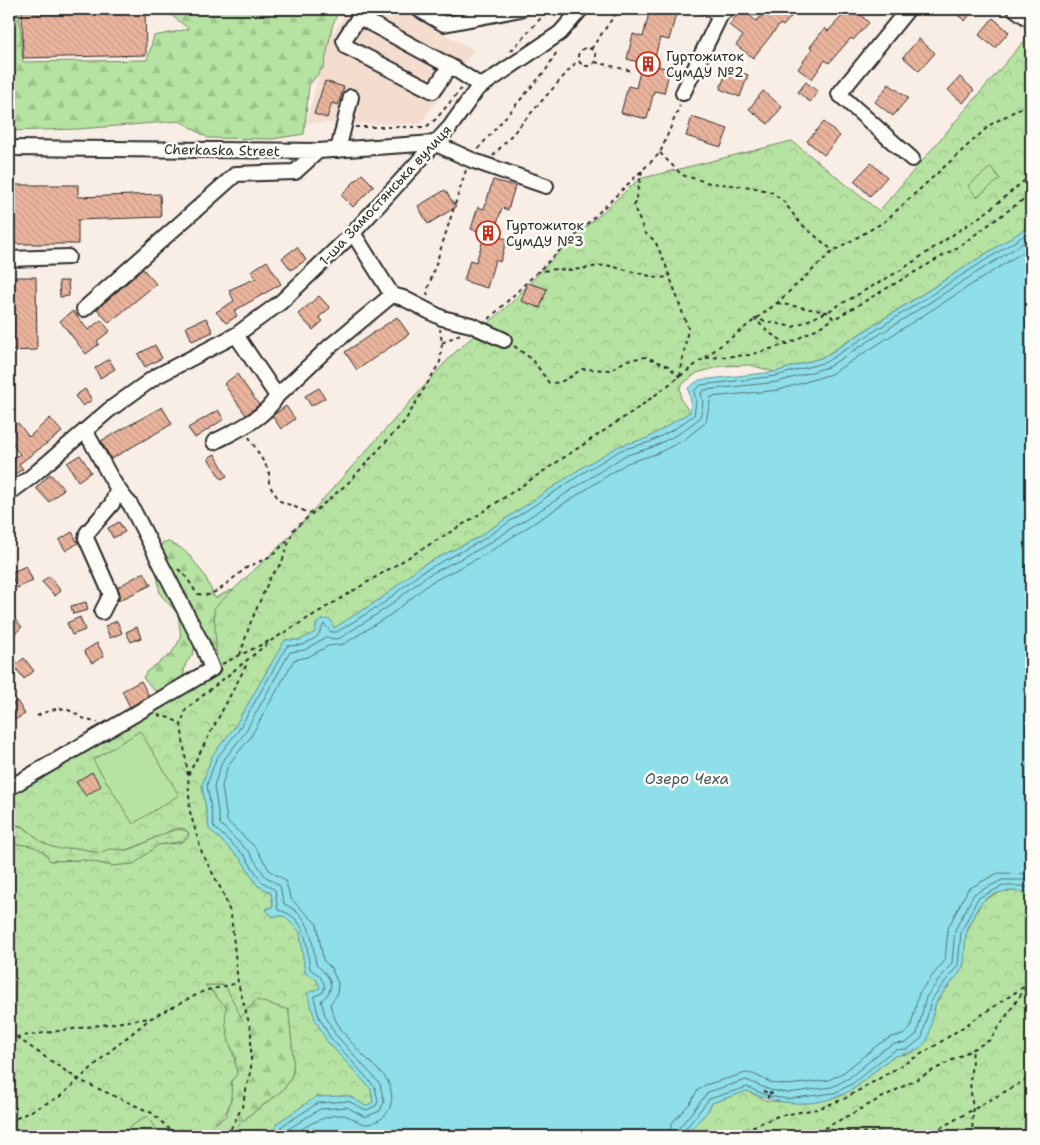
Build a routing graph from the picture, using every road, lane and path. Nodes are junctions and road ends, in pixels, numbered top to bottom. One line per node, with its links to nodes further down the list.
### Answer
1 (418, 9): 2 (street)
2 (521, 9)
3 (549, 9): 12 (path)
4 (581, 9): 17 (street, 1-ша Замостянська вулиця)
5 (619, 9): 11 (path)
6 (908, 9): 28 (street)
7 (1015, 9): 9 (street)
8 (719, 10): 18 (street)
9 (1029, 19)
10 (562, 43): 27 (path)
11 (591, 49): 13 (path); 14 (path)
12 (510, 52)
13 (578, 60): 14 (path); 29 (path)
14 (595, 62): 16 (path)
15 (450, 66): 15 (street); 17 (street)
16 (632, 71)
17 (475, 83): 21 (path); 22 (street, 1-ша Замостянська вулиця)
18 (683, 93): 26 (path)
19 (351, 97): 21 (street)
20 (1031, 102): 35 (path)
21 (343, 127): 24 (street)
22 (434, 143): 24 (street, Cherkaska Street); 27 (street); 34 (street, 1-ша Замостянська вулиця)
23 (9, 148): 25 (street, Cherkaska Street)
24 (338, 150): 25 (street, Cherkaska Street)
25 (318, 151): 44 (street)
26 (660, 153): 30 (path); 35 (path)
27 (470, 158): 29 (street); 46 (path)
28 (912, 159)
29 (486, 165): 32 (street)
30 (642, 171): 39 (path); 40 (path)
31 (1031, 174): 38 (path)
32 (546, 186)
33 (1031, 194): 41 (path)
34 (353, 233): 42 (street); 50 (street, 1-ша Замостянська вулиця)
35 (833, 251): 43 (path)
36 (68, 257): 37 (street)
37 (9, 259)
38 (901, 270): 41 (path); 45 (path)
39 (536, 272): 40 (path); 49 (path)
40 (670, 277): 55 (path)
41 (906, 277): 47 (path)
42 (392, 295): 46 (street); 56 (street)
43 (777, 303): 45 (path); 48 (path)
44 (84, 310)
45 (827, 312): 47 (path); 48 (path)
46 (434, 314): 49 (street); 52 (path)
47 (834, 319): 53 (path)
48 (755, 320): 53 (path); 54 (path)
49 (480, 329): 51 (street); 52 (path)
50 (236, 335): 56 (street); 58 (street, 1-ша Замостянська вулиця)
51 (504, 340): 55 (path)
52 (442, 343): 62 (path)
53 (788, 344): 54 (path)
54 (704, 358): 55 (path)
55 (680, 377): 66 (path)
56 (277, 396): 57 (street)
57 (242, 427): 59 (street); 62 (path)
58 (85, 431): 60 (street); 61 (street, 1-ша Замостянська вулиця)
59 (214, 442)
60 (116, 490): 64 (street); 65 (street)
61 (9, 493)
62 (312, 514): 63 (path)
63 (290, 538): 64 (path); 67 (path)
64 (161, 563): 69 (street)
65 (102, 612)
66 (272, 640): 67 (path); 68 (path)
67 (240, 656): 69 (path)
68 (249, 660): 73 (path); 74 (path)
69 (212, 669): 70 (street)
70 (134, 715): 73 (path); 75 (street)
71 (37, 716): 72 (path)
72 (94, 722)
73 (181, 724): 74 (path)
74 (188, 776): 77 (path)
75 (9, 788)
76 (1031, 982): 78 (path)
77 (238, 983): 79 (path); 93 (path)
78 (1028, 984): 82 (path); 94 (path)
79 (151, 1018): 81 (path); 84 (path)
80 (9, 1036): 81 (path)
81 (16, 1036): 84 (path)
82 (973, 1049): 89 (path); 91 (path)
83 (1031, 1077): 89 (path)
84 (80, 1080): 90 (path); 92 (path)
85 (763, 1091): 86 (path)
86 (769, 1093): 87 (path); 88 (path)
87 (775, 1094)
88 (767, 1101)
89 (973, 1111): 97 (path); 98 (path)
90 (9, 1122)
91 (820, 1131): 95 (path); 96 (path)
92 (177, 1136)
93 (227, 1136)
94 (730, 1136)
95 (810, 1136)
96 (894, 1136)
97 (926, 1136)
98 (972, 1136)

